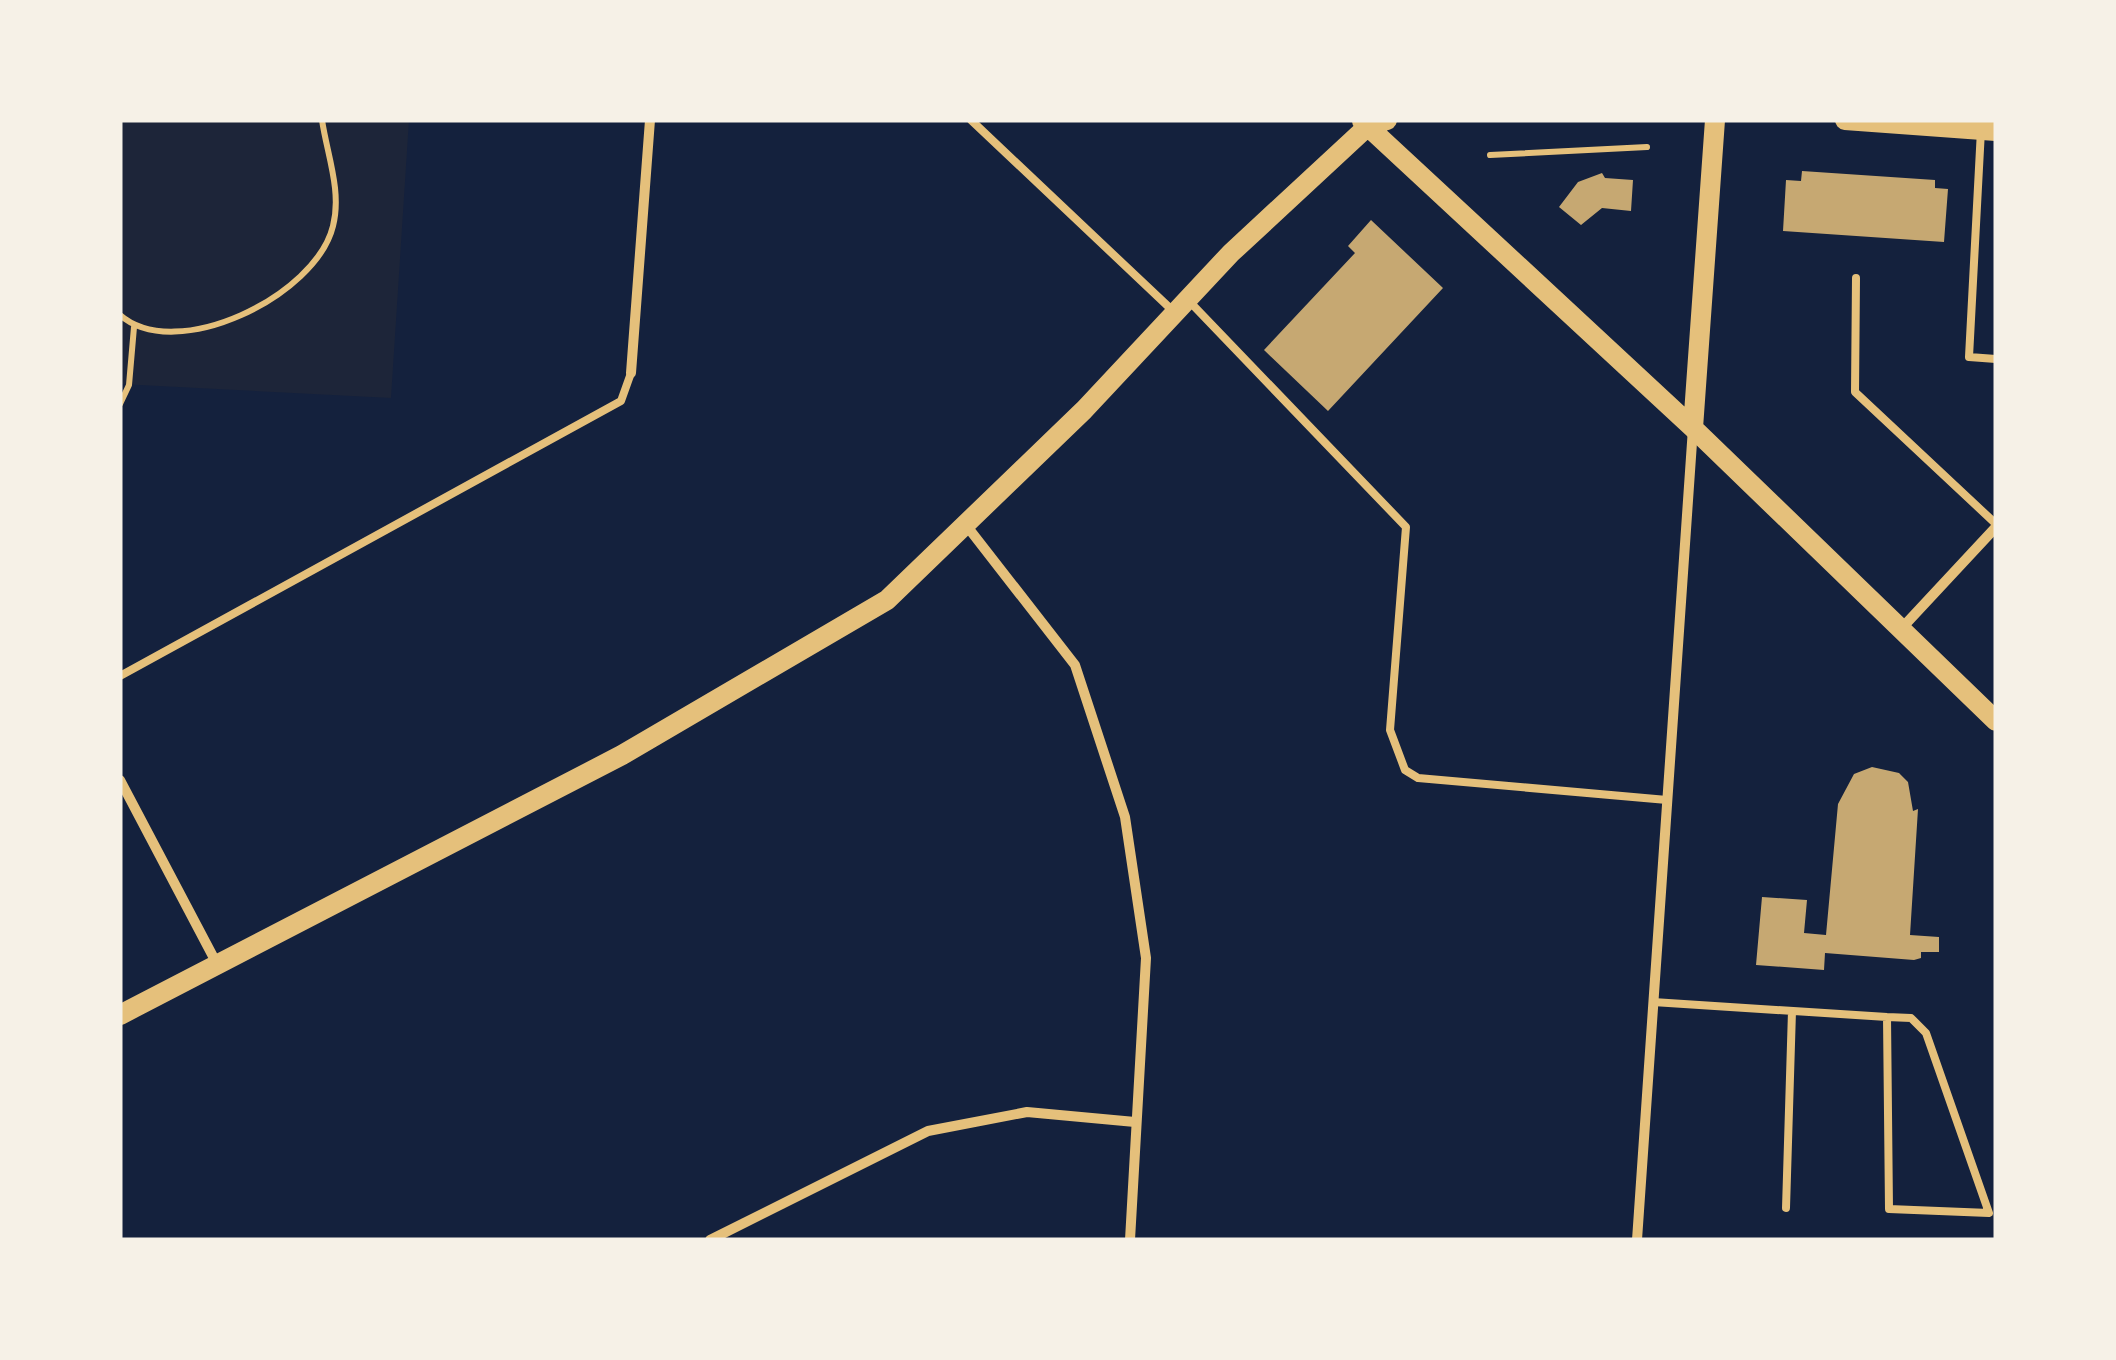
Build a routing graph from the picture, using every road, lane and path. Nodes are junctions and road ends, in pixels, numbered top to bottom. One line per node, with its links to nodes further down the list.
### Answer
1 (322, 120): 13 (path)
2 (650, 120): 15 (street)
3 (970, 120): 11 (lane)
4 (1715, 120): 17 (main road)
5 (1845, 120): 7 (main road)
6 (1372, 122): 11 (main road); 17 (main road)
7 (1988, 130): 14 (lane)
8 (1647, 147): 9 (path)
9 (1490, 155)
10 (1856, 278): 19 (lane)
11 (1181, 306): 18 (main road); 24 (lane)
12 (120, 316): 13 (path)
13 (134, 326): 16 (path)
14 (1996, 359)
15 (631, 372): 21 (lane)
16 (120, 404)
17 (1693, 428): 20 (main road); 24 (street)
18 (965, 524): 25 (main road); 30 (street)
19 (1996, 526): 20 (street)
20 (1901, 629): 22 (main road)
21 (120, 676)
22 (1996, 721)
23 (120, 780): 25 (street)
24 (1668, 800): 26 (street)
25 (217, 964): 28 (main road)
26 (1653, 1002): 27 (lane); 34 (street)
27 (1792, 1011): 29 (lane); 31 (lane)
28 (120, 1014)
29 (1887, 1016): 29 (lane)
30 (1135, 1122): 32 (street); 33 (street)
31 (1786, 1208)
32 (710, 1240)
33 (1130, 1240)
34 (1637, 1240)

